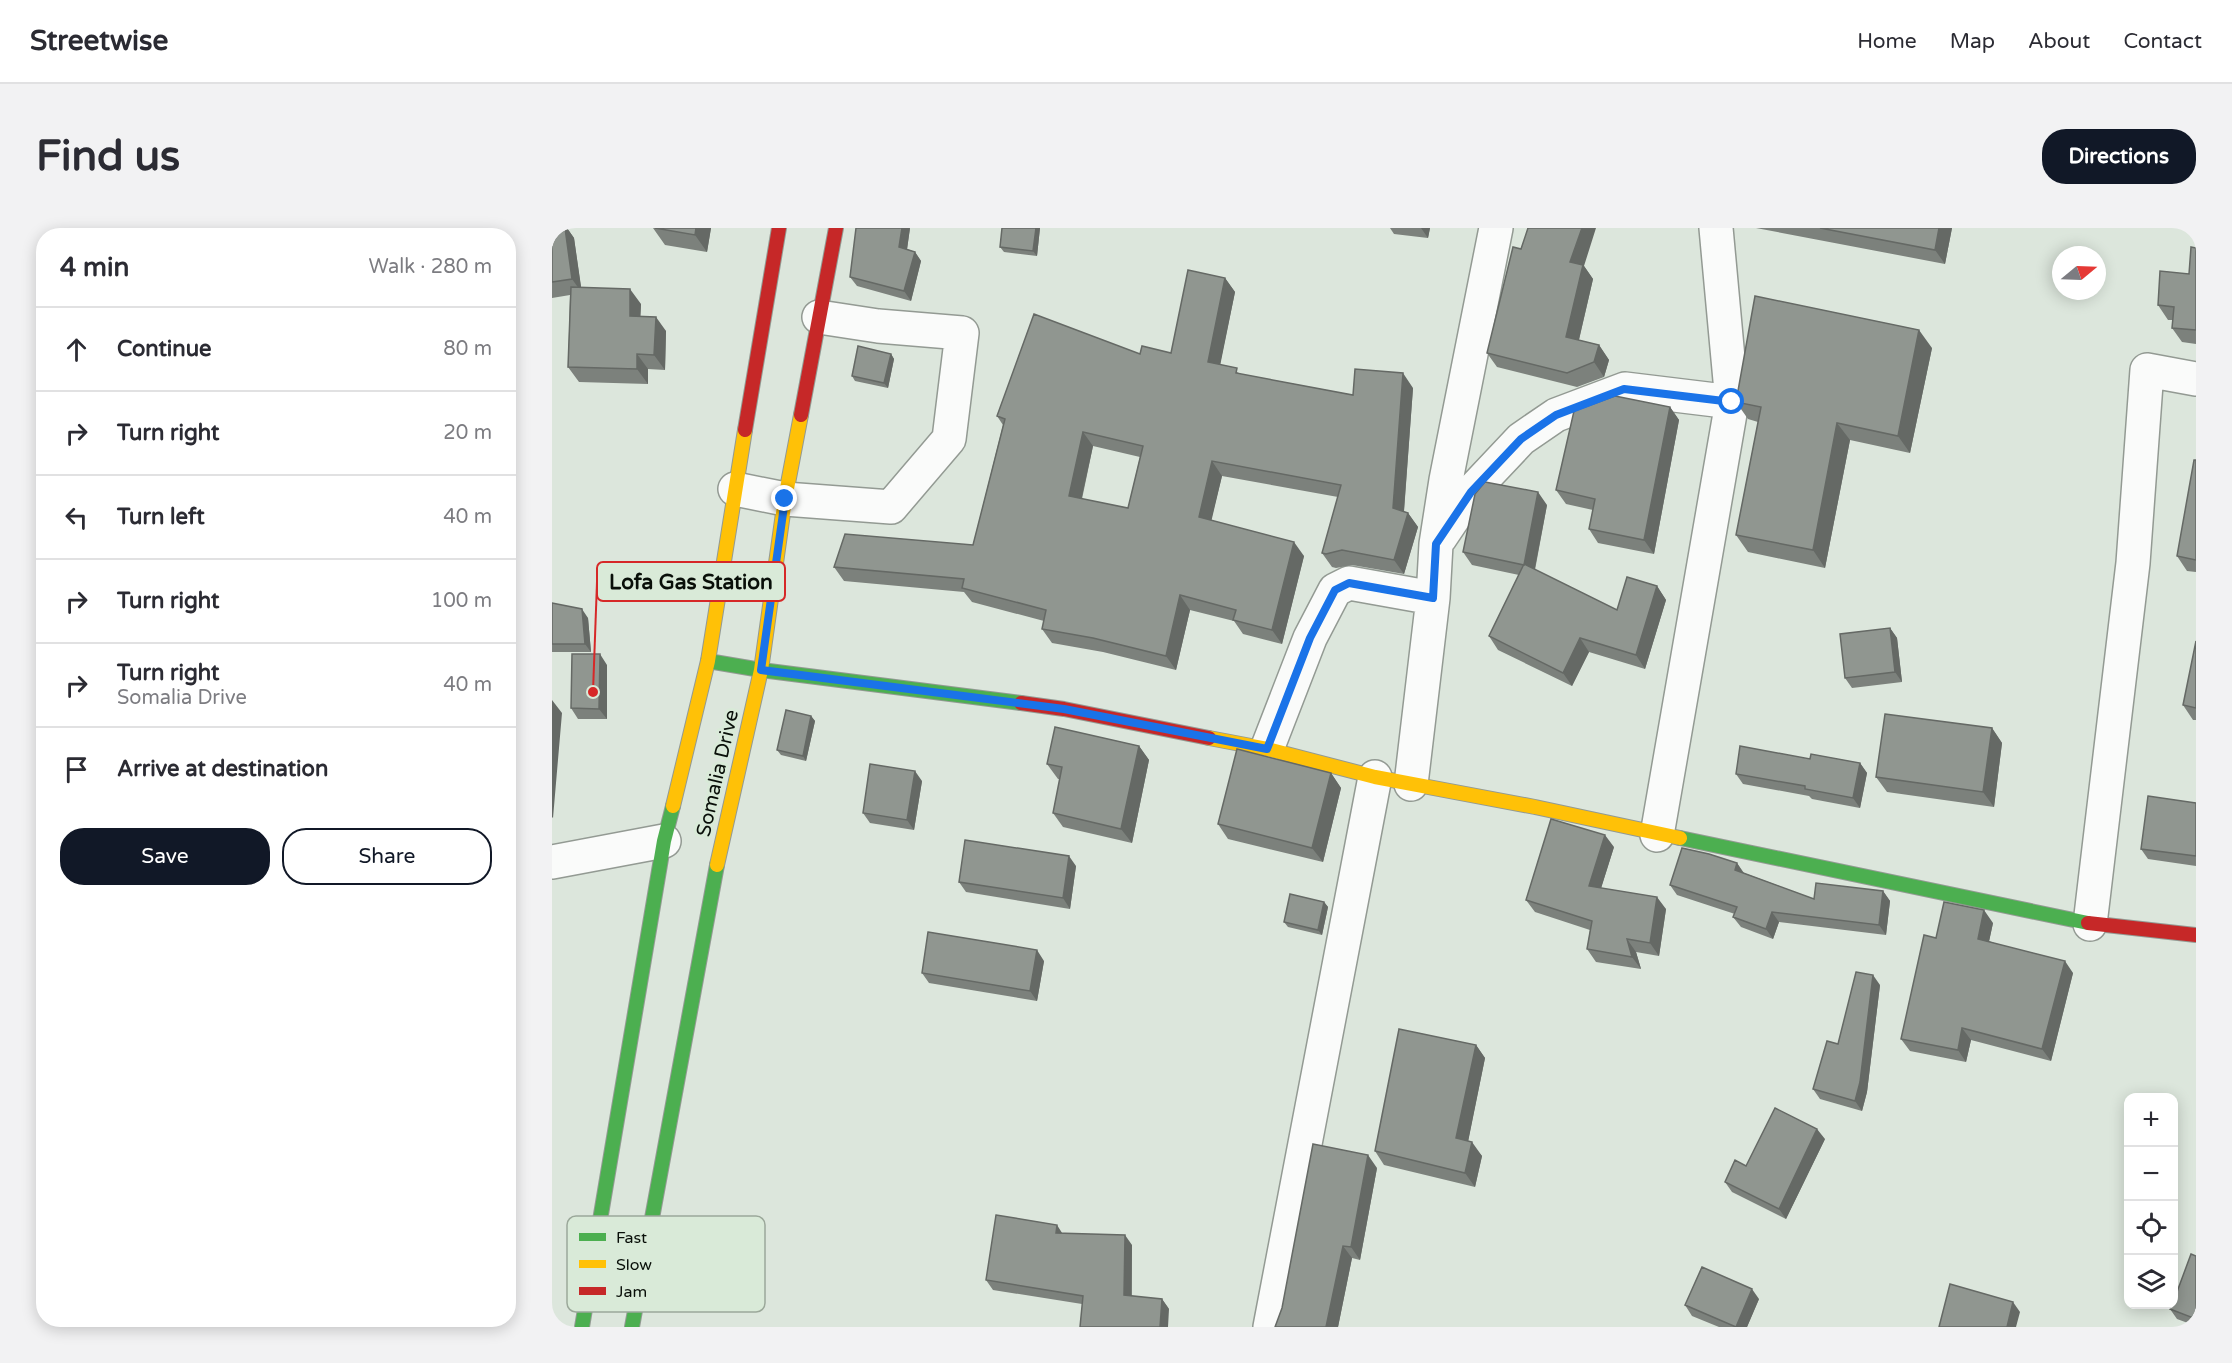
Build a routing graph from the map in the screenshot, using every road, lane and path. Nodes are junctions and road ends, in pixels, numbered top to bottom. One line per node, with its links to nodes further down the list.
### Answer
1 (779, 228): 8 (main road, Somalia Drive)
2 (836, 228): 5 (main road, Somalia Drive)
3 (1496, 228): 10 (street)
4 (1716, 228): 7 (street)
5 (819, 317): 9 (main road, Somalia Drive); 9 (street)
6 (2196, 379): 20 (street)
7 (1732, 402): 10 (street); 17 (street)
8 (735, 489): 9 (street); 12 (main road, Somalia Drive)
9 (785, 499): 13 (main road, Somalia Drive)
10 (1436, 544): 11 (street)
11 (1433, 598): 14 (street); 16 (street)
12 (708, 661): 13 (main road); 18 (main road, Somalia Drive)
13 (761, 670): 14 (main road); 23 (main road, Somalia Drive)
14 (1267, 749): 15 (main road)
15 (1375, 777): 16 (main road); 28 (street)
16 (1411, 784): 17 (main road)
17 (1657, 835): 20 (main road)
18 (664, 841): 19 (street); 22 (main road, Somalia Drive)
19 (552, 862)
20 (2090, 924): 21 (main road)
21 (2196, 935)
22 (601, 1216)
23 (653, 1216)
24 (585, 1312): 26 (main road, Somalia Drive)
25 (636, 1312): 27 (main road, Somalia Drive)
26 (582, 1327)
27 (633, 1327)
28 (1270, 1327)

